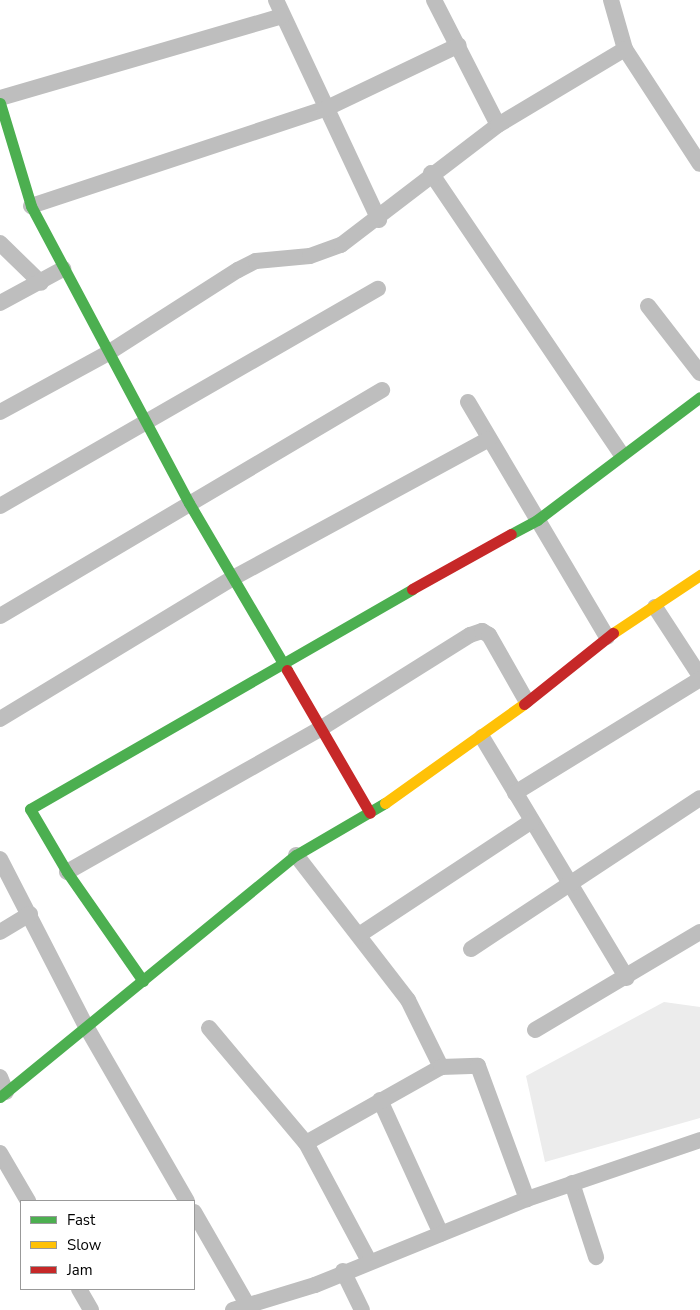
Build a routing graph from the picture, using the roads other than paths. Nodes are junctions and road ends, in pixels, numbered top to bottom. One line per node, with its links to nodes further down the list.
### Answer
1 (276, 0): 4 (street)
2 (434, 0): 5 (street)
3 (611, 0): 6 (street)
4 (282, 16): 7 (street); 9 (street)
5 (459, 44): 9 (street); 10 (street)
6 (626, 49): 10 (street); 11 (street)
7 (0, 98)
8 (0, 103): 13 (street)
9 (325, 109): 13 (street); 14 (street)
10 (498, 125): 12 (street)
11 (700, 164)
12 (431, 173): 14 (street); 29 (street)
13 (31, 206): 16 (street)
14 (379, 220): 21 (street)
15 (0, 243): 17 (street)
16 (63, 269): 17 (street); 21 (street)
17 (41, 283): 19 (street)
18 (378, 289): 27 (street)
19 (0, 304)
20 (648, 306): 22 (street)
21 (108, 353): 26 (street); 27 (street)
22 (700, 373)
23 (382, 390): 30 (street)
24 (700, 397): 29 (street)
25 (468, 402): 28 (street)
26 (0, 412)
27 (146, 418): 30 (street); 31 (street)
28 (489, 439): 32 (street); 34 (street)
29 (621, 454): 32 (street)
30 (189, 503): 34 (street); 36 (street)
31 (0, 506)
32 (537, 520): 37 (street); 38 (street)
33 (700, 575): 35 (street)
34 (233, 578): 38 (street); 41 (street)
35 (655, 607): 37 (street); 39 (street)
36 (0, 616)
37 (607, 637): 40 (street)
38 (281, 661): 42 (street); 50 (street)
39 (700, 678): 44 (street)
40 (526, 700): 42 (street); 43 (street)
41 (0, 719)
42 (320, 729): 46 (street); 50 (street)
43 (482, 738): 44 (street); 46 (street)
44 (515, 793): 47 (street)
45 (700, 798): 51 (street)
46 (370, 813): 48 (street)
47 (532, 821): 51 (street); 55 (street)
48 (296, 855): 55 (street); 58 (street)
49 (0, 859): 52 (street)
50 (67, 872): 58 (street)
51 (570, 885): 56 (street); 57 (street)
52 (30, 914): 53 (street); 59 (street)
53 (0, 932)
54 (700, 932): 57 (street)
55 (359, 935): 62 (street)
56 (471, 949)
57 (627, 978): 61 (street)
58 (143, 981): 59 (street)
59 (86, 1028): 63 (street); 71 (street)
60 (209, 1028): 66 (street)
61 (535, 1030)
62 (441, 1067): 64 (street); 69 (street)
63 (2, 1088)
64 (380, 1100): 66 (street); 73 (street)
65 (700, 1140): 68 (street)
66 (306, 1143): 75 (street)
67 (0, 1153): 70 (street)
68 (572, 1182): 69 (street); 74 (street)
69 (527, 1199): 73 (street)
70 (27, 1200)
71 (187, 1200)
72 (195, 1214): 78 (street)
73 (441, 1234): 75 (street)
74 (596, 1257)
75 (369, 1261): 76 (street)
76 (344, 1272): 78 (street); 80 (street)
77 (80, 1290): 79 (street)
78 (241, 1308)
79 (91, 1310)
80 (362, 1310)

